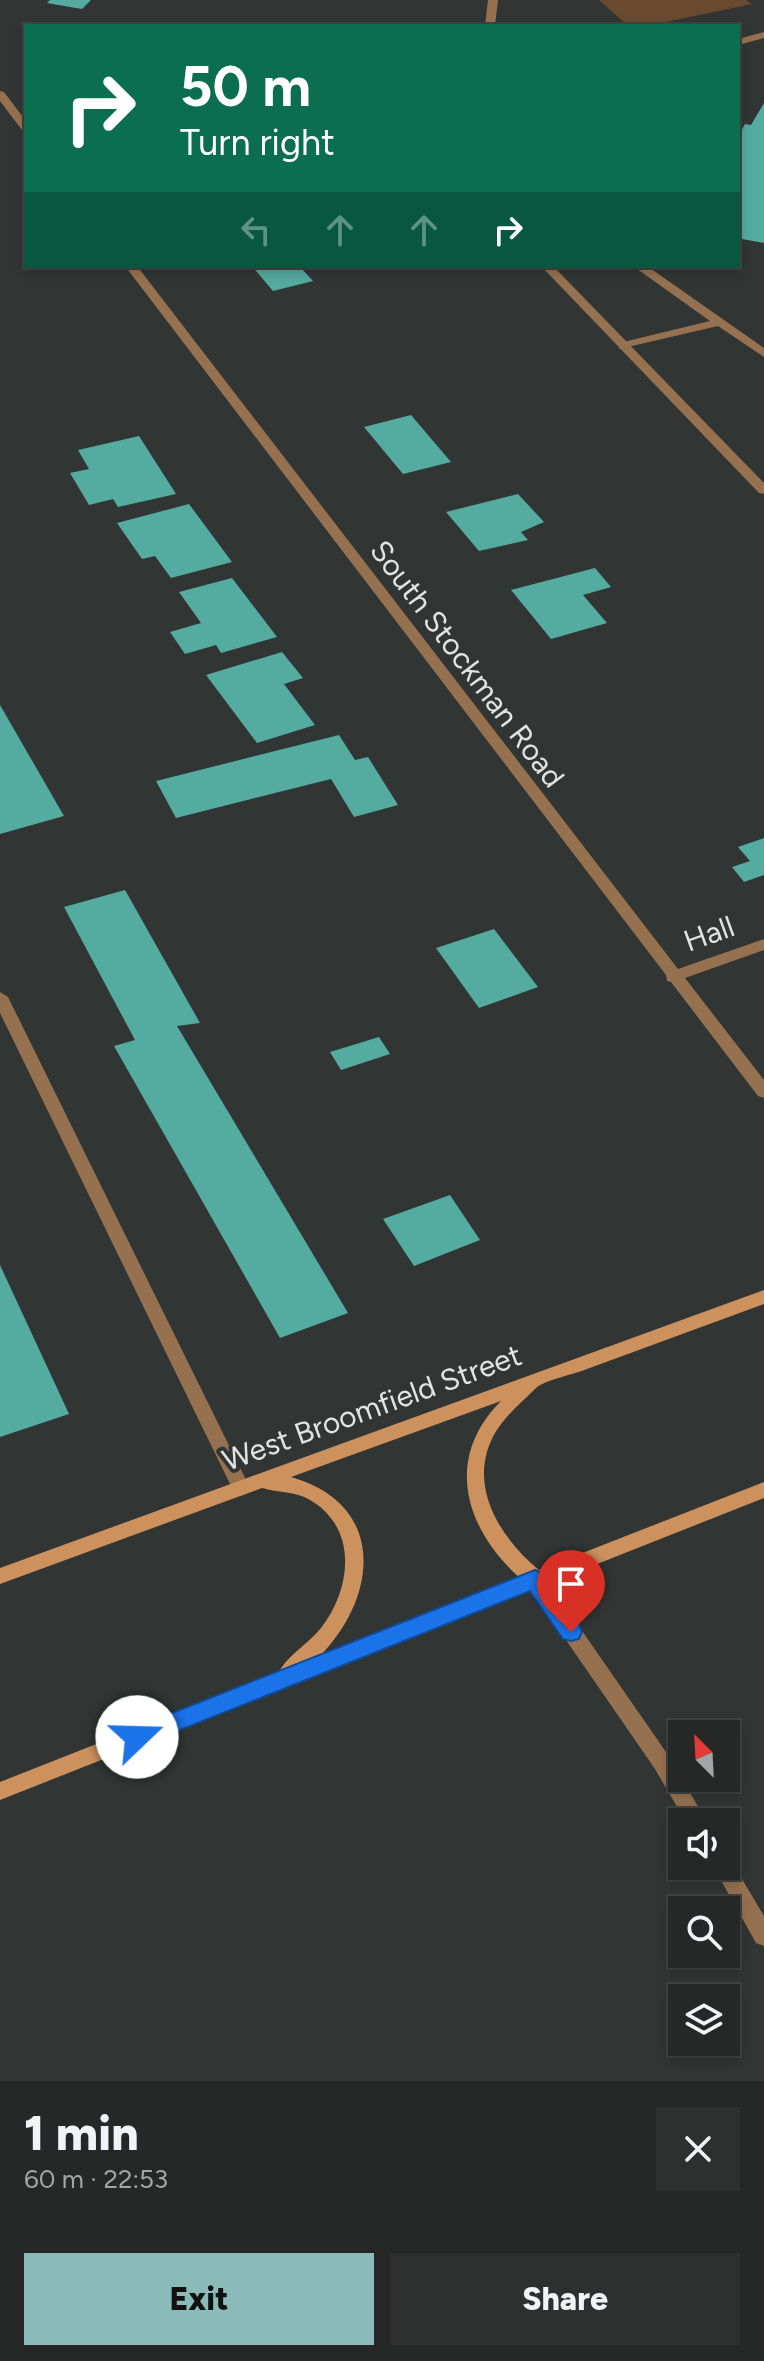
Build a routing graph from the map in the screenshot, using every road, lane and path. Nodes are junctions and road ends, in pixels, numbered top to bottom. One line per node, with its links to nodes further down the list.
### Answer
1 (493, 0): 2 (street)
2 (490, 24)
3 (764, 35): 4 (street)
4 (740, 41)
5 (0, 94): 6 (street)
6 (24, 125)
7 (133, 268): 15 (street, South Stockman Road)
8 (549, 268): 11 (street)
9 (642, 268): 10 (street)
10 (721, 322): 11 (street); 12 (street)
11 (623, 346): 13 (street)
12 (764, 353)
13 (764, 490)
14 (764, 944): 15 (street, Hall)
15 (673, 977): 17 (street, South Stockman Road)
16 (0, 997): 20 (street)
17 (764, 1092)
18 (764, 1297): 19 (main road, West Broomfield Street)
19 (535, 1381): 20 (main road, West Broomfield Street); 23 (main road)
20 (248, 1485): 22 (main road, West Broomfield Street); 24 (main road)
21 (764, 1490): 23 (main road)
22 (0, 1576)
23 (535, 1579): 24 (main road); 26 (street)
24 (275, 1683): 27 (main road)
25 (668, 1761): 26 (street)
26 (662, 1763): 28 (street)
27 (0, 1791)
28 (689, 1808)
29 (731, 1880): 30 (street)
30 (764, 1936)

